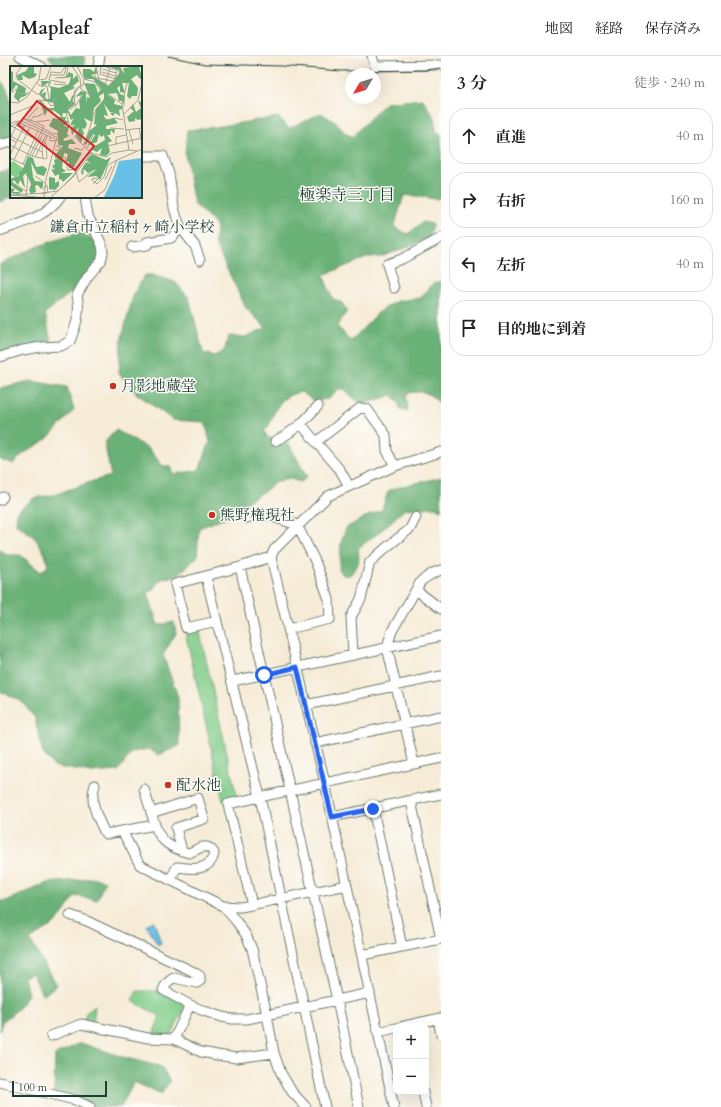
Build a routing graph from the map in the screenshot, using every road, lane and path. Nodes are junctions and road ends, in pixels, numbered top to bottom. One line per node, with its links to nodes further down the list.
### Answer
1 (20, 56): 5 (street)
2 (100, 56): 6 (street)
3 (372, 56): 4 (street)
4 (441, 65)
5 (40, 66)
6 (98, 66)
7 (10, 142): 8 (street)
8 (0, 145)
9 (142, 156): 12 (street)
10 (59, 198): 13 (street)
11 (85, 198): 18 (street)
12 (181, 228): 15 (street); 16 (street)
13 (0, 231)
14 (441, 238): 17 (street)
15 (132, 247)
16 (200, 260)
17 (394, 288)
18 (0, 357)
19 (318, 406): 20 (street)
20 (301, 424): 21 (street); 22 (street)
21 (275, 441)
22 (316, 442): 24 (street); 25 (street)
23 (441, 452): 24 (street)
24 (395, 466): 25 (street)
25 (349, 486): 28 (street)
26 (416, 517): 39 (street)
27 (247, 518): 28 (street)
28 (297, 525): 29 (street); 36 (street)
29 (271, 557): 30 (street); 36 (street)
30 (240, 567): 32 (street); 41 (street)
31 (441, 570): 33 (street)
32 (206, 577): 35 (street); 35 (street)
33 (416, 590): 34 (street); 38 (street)
34 (441, 609)
35 (217, 621): 43 (street)
36 (288, 629): 40 (street)
37 (441, 636): 38 (street)
38 (387, 647): 39 (street); 44 (street)
39 (353, 654): 40 (street)
40 (297, 667): 41 (street); 45 (street)
41 (264, 675): 43 (street); 54 (street)
42 (441, 676): 44 (street)
43 (233, 682): 56 (street)
44 (396, 686): 45 (street); 47 (street)
45 (306, 705): 48 (street)
46 (441, 716): 47 (street)
47 (404, 724): 48 (street); 50 (street)
48 (315, 742): 51 (street)
49 (441, 758): 50 (street)
50 (414, 764): 51 (street)
51 (325, 783): 54 (street); 60 (street)
52 (95, 785): 62 (street)
53 (144, 789): 59 (street)
54 (290, 790): 56 (street); 66 (street)
55 (441, 794): 57 (street)
56 (260, 797): 67 (street); 68 (street)
57 (411, 801): 58 (street); 71 (street)
58 (373, 809): 60 (street); 72 (street)
59 (151, 813): 61 (street); 63 (street)
60 (332, 817): 65 (street)
61 (155, 825): 62 (street); 63 (street)
62 (122, 831): 64 (street)
63 (182, 851): 64 (street)
64 (170, 880): 69 (street)
65 (347, 885): 66 (street); 73 (street)
66 (313, 892): 67 (street); 75 (street)
67 (281, 899): 68 (street); 77 (street)
68 (252, 905): 69 (street)
69 (223, 906): 78 (street)
70 (70, 915): 76 (street)
71 (441, 939): 72 (street)
72 (402, 947): 73 (street)
73 (362, 955): 74 (street)
74 (370, 993): 75 (street); 82 (street)
75 (337, 1000): 77 (street); 92 (street)
76 (190, 1005): 78 (street); 85 (street)
77 (305, 1007): 78 (street); 91 (street)
78 (267, 1014): 86 (street)
79 (439, 1019): 80 (street); 83 (street)
80 (421, 1023)
81 (393, 1029): 82 (street)
82 (378, 1032): 93 (street)
83 (441, 1034)
84 (51, 1036): 85 (street)
85 (174, 1039): 86 (street)
86 (274, 1053): 90 (street)
87 (0, 1082): 89 (street)
88 (424, 1095): 94 (street)
89 (90, 1107)
90 (306, 1107)
91 (325, 1107)
92 (359, 1107)
93 (394, 1107)
94 (426, 1107)

